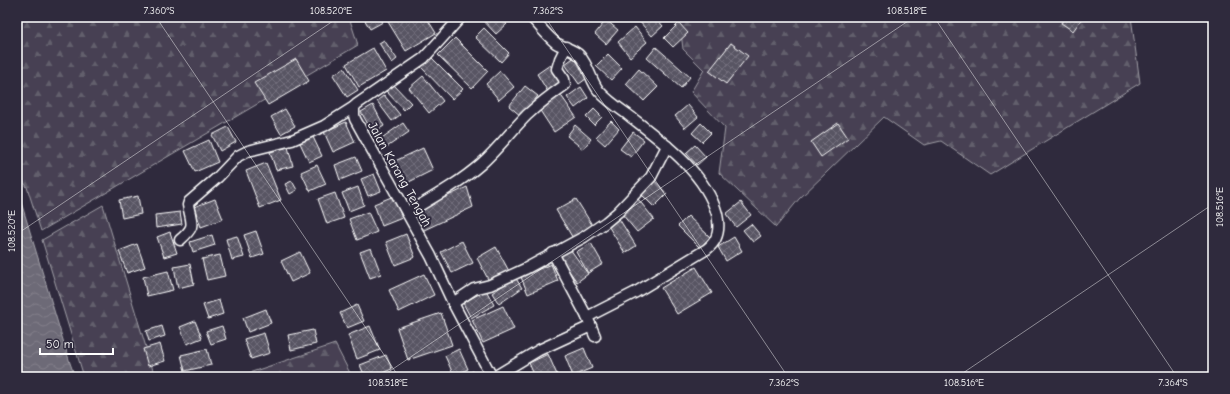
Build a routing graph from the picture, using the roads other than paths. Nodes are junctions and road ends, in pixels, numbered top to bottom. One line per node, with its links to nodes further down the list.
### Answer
1 (461, 17): 4 (street)
2 (531, 17): 3 (street)
3 (566, 47): 5 (street); 6 (street)
4 (354, 107): 6 (street, Jalan Karang Tengah); 7 (street)
5 (667, 146): 8 (street); 10 (street)
6 (406, 213): 9 (street, Jalan Karang Tengah)
7 (180, 240)
8 (553, 253): 9 (street); 10 (street)
9 (453, 303): 12 (street, Jalan Karang Tengah)
10 (589, 321): 11 (street); 12 (street)
11 (595, 336)
12 (493, 377)

